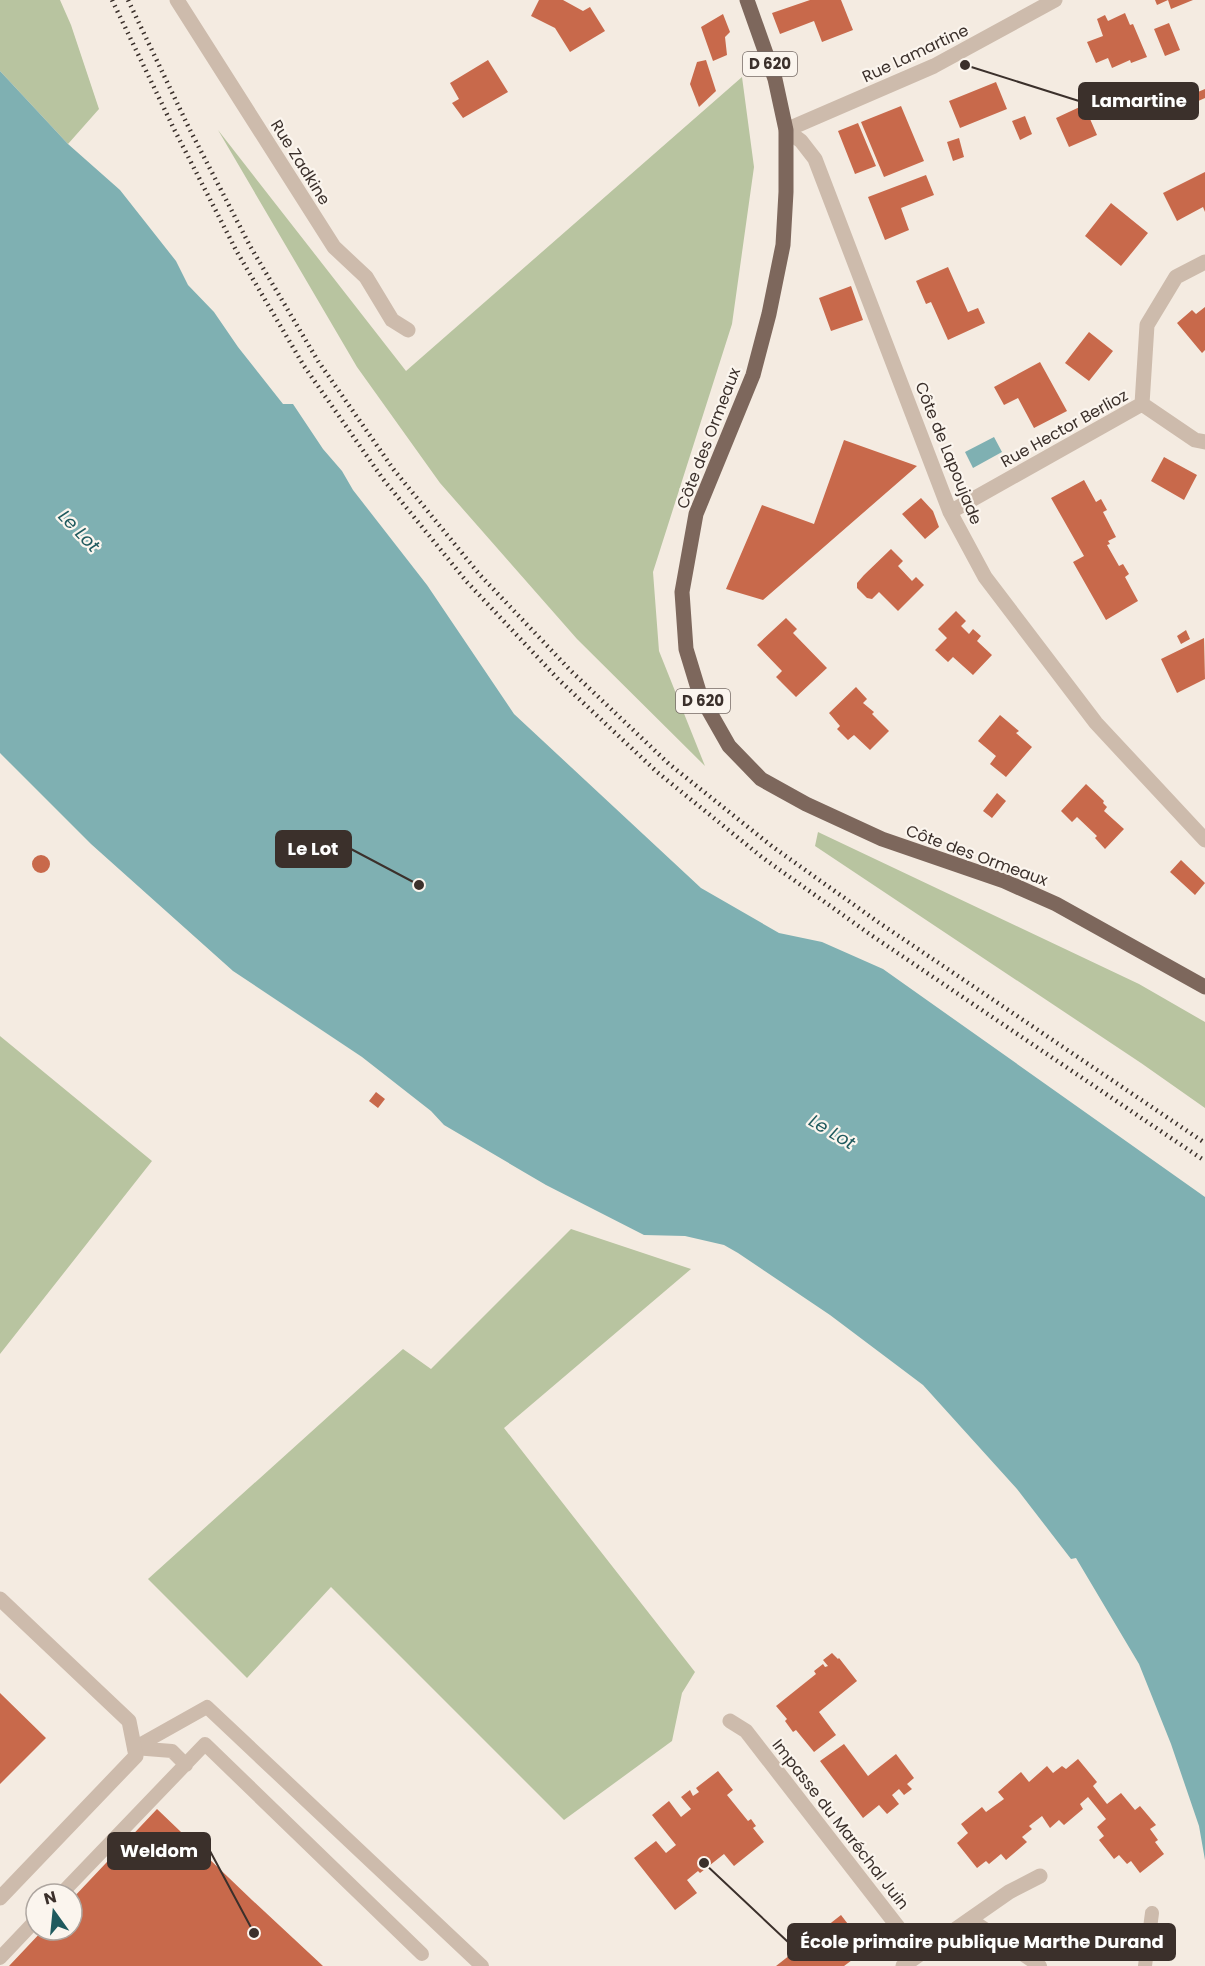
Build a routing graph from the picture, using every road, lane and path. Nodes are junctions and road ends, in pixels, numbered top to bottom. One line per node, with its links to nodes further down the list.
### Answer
1 (177, 0): 6 (street, Rue Zadkine)
2 (747, 0): 4 (main road, Côte des Ormeaux / D 620)
3 (1055, 0): 4 (street, Rue Lamartine)
4 (786, 130): 9 (street, Côte de Lapoujade); 11 (main road, Côte des Ormeaux / D 620)
5 (1205, 262): 7 (street, Rue Hector Berlioz)
6 (408, 330)
7 (1142, 404): 8 (street); 9 (street, Rue Hector Berlioz)
8 (1205, 442)
9 (950, 512): 10 (street, Côte de Lapoujade)
10 (1205, 840)
11 (1205, 987)
12 (0, 1599): 14 (street)
13 (730, 1722): 23 (street, Impasse du Maréchal Juin)
14 (134, 1748): 15 (lane); 18 (street); 25 (lane)
15 (186, 1765): 17 (lane); 22 (lane)
16 (1040, 1876): 20 (street)
17 (73, 1882)
18 (0, 1898)
19 (1152, 1913): 28 (lane)
20 (970, 1919): 23 (street); 27 (lane)
21 (24, 1933): 24 (lane)
22 (422, 1954)
23 (919, 1954): 26 (street)
24 (0, 1958)
25 (482, 1966)
26 (903, 1966)
27 (1040, 1966)
28 (1144, 1966)

